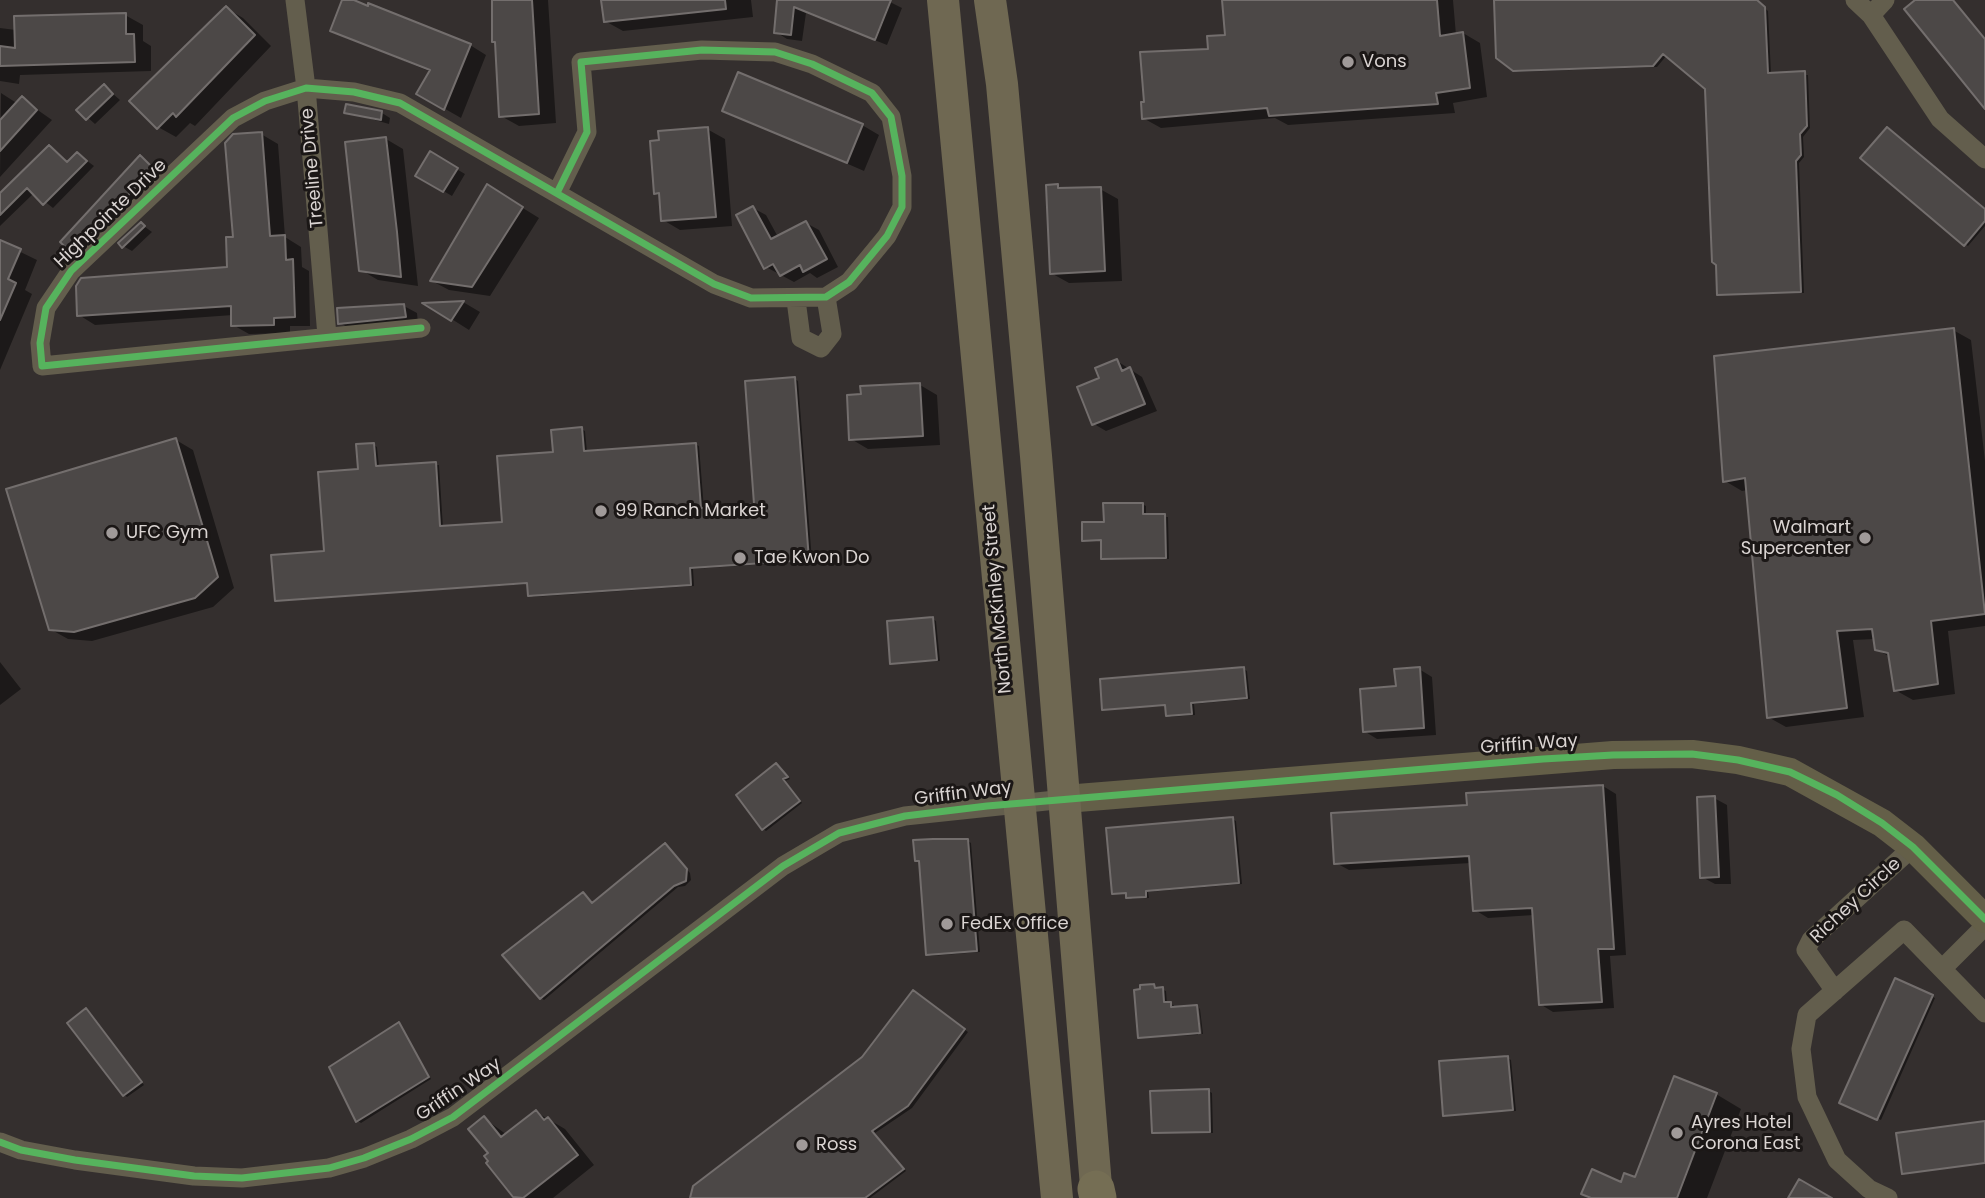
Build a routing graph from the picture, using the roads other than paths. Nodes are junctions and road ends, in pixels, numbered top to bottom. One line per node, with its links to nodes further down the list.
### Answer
1 (295, 0): 7 (street, Treeline Drive)
2 (943, 0): 15 (main road, North McKinley Street)
3 (990, 0): 14 (main road)
4 (1854, 0): 6 (street)
5 (1885, 0): 6 (street)
6 (1871, 15): 8 (street)
7 (306, 88): 9 (street, Highpointe Drive); 13 (street, Treeline Drive); 13 (street, Highpointe Drive)
8 (1985, 159)
9 (557, 194): 10 (street); 11 (street, Highpointe Drive)
10 (826, 297): 11 (street, Highpointe Drive); 11 (street)
11 (796, 300)
12 (421, 328): 13 (street, Highpointe Drive)
13 (327, 336)
14 (1065, 799): 15 (street, Griffin Way); 16 (street, Griffin Way); 23 (main road)
15 (1017, 803): 22 (street, Griffin Way); 25 (main road, North McKinley Street)
16 (1913, 847): 17 (street, Griffin Way); 20 (street, Richey Circle)
17 (1985, 919)
18 (1985, 926): 19 (street)
19 (1942, 969): 20 (street); 21 (street)
20 (1835, 991): 24 (street)
21 (1985, 1013)
22 (0, 1142)
23 (1097, 1195)
24 (1885, 1197)
25 (1057, 1198)

